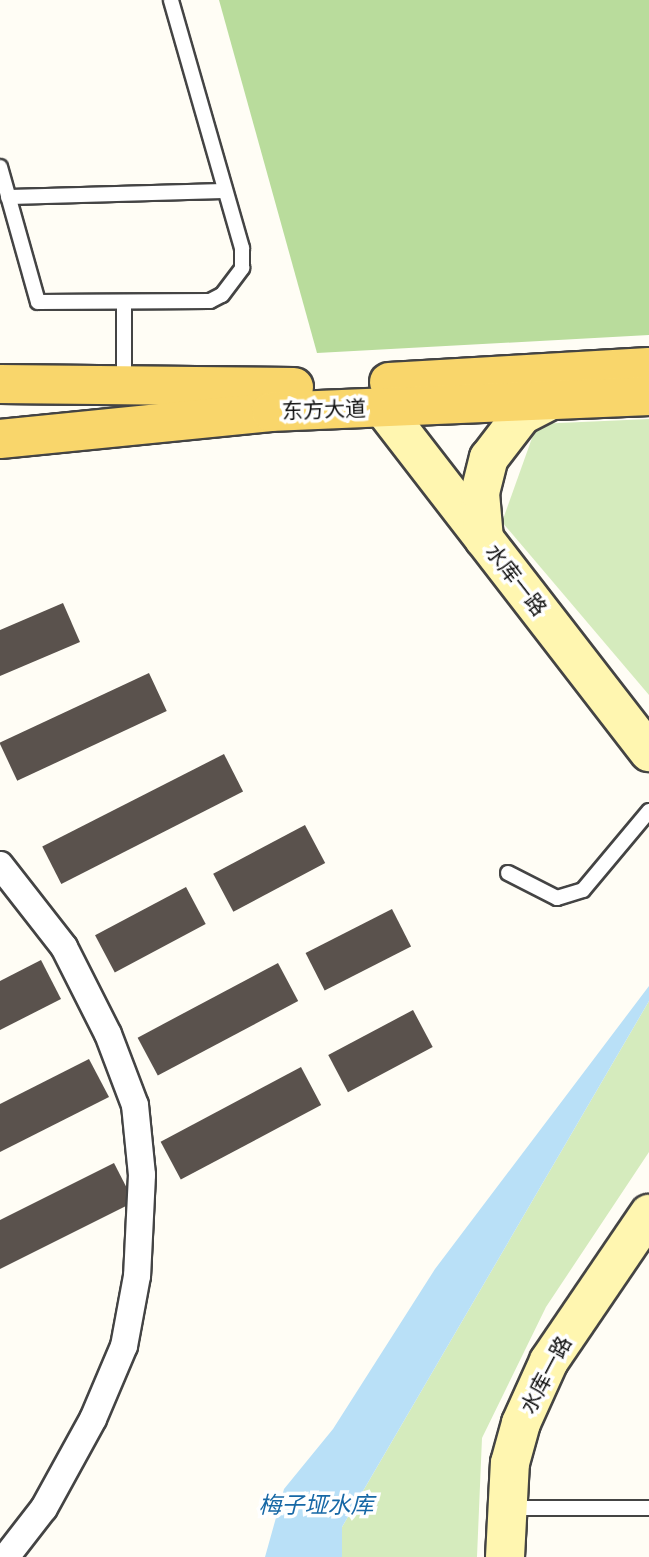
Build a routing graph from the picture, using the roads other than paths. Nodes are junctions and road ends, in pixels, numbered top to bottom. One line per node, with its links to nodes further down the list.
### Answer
1 (171, 0): 3 (lane)
2 (0, 167): 4 (lane)
3 (225, 191): 4 (lane); 5 (lane)
4 (8, 197): 5 (lane)
5 (124, 303): 8 (lane)
6 (649, 367): 11 (main road, 东方大道)
7 (0, 384): 8 (main road, 东方大道)
8 (124, 386): 11 (main road, 东方大道)
9 (649, 396): 12 (main road, 东方大道)
10 (0, 400): 11 (main road)
11 (268, 400): 13 (main road, 东方大道); 14 (main road); 15 (main road, 东方大道)
12 (550, 401): 13 (main road, 东方大道); 16 (street)
13 (383, 408): 16 (street, 水库一路)
14 (0, 419)
15 (0, 439)
16 (484, 539): 17 (street, 水库一路)
17 (649, 752)
18 (649, 811): 20 (lane)
19 (0, 865): 24 (street)
20 (508, 873)
21 (649, 1214): 22 (street, 水库一路)
22 (508, 1508): 23 (lane); 25 (street, 水库一路)
23 (649, 1508)
24 (6, 1557)
25 (505, 1557)

